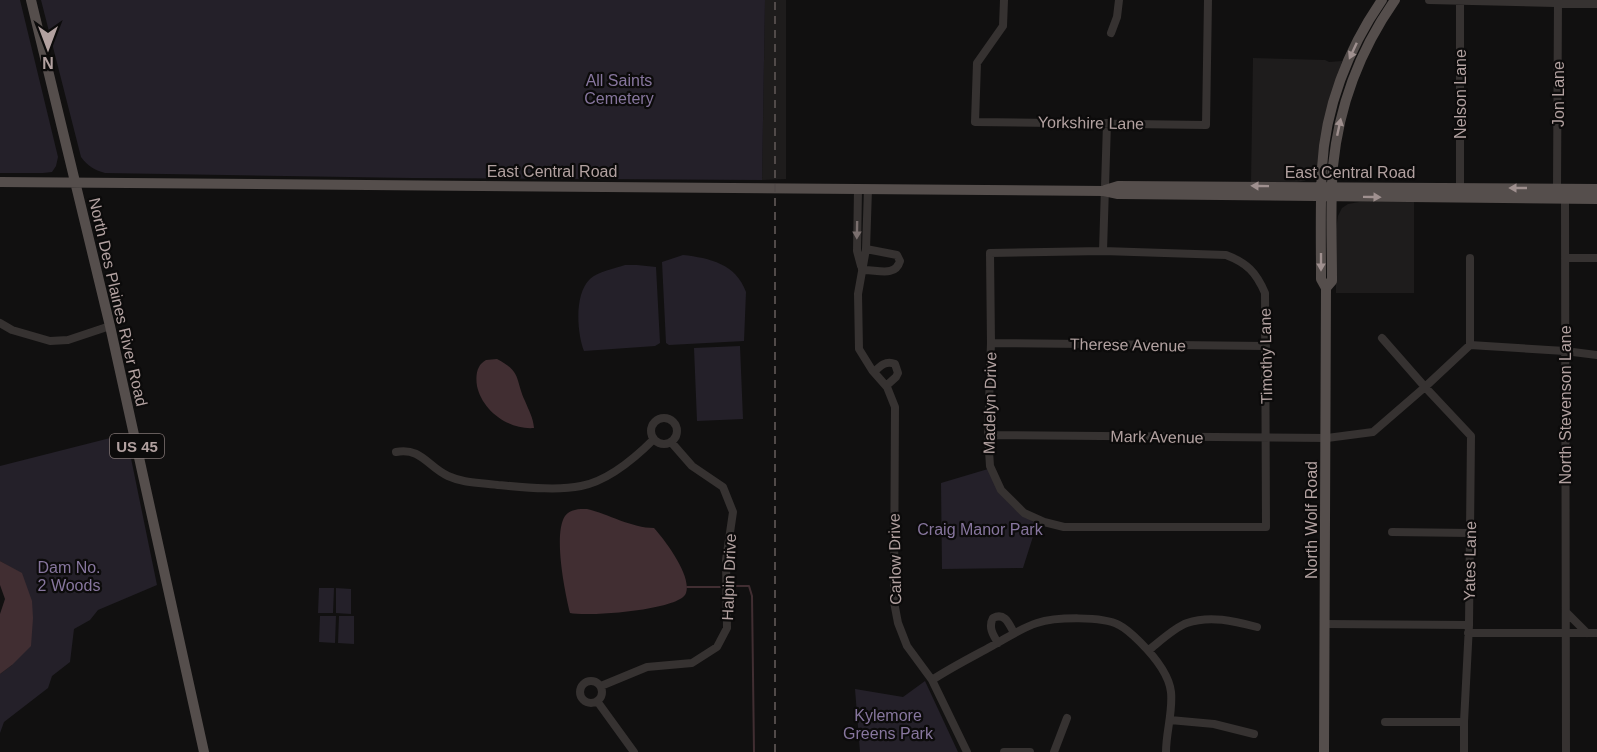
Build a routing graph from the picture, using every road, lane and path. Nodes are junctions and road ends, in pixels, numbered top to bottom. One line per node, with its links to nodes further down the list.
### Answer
1 (31, 0): 14 (main road, North Des Plaines River Road / US 45)
2 (1004, 0): 12 (street, Yorkshire Lane)
3 (1119, 0): 11 (street)
4 (1208, 0): 12 (street, Yorkshire Lane)
5 (1382, 0): 20 (main road, North Wolf Road, one-way to 20)
6 (1395, 0): 20 (main road, North Wolf Road, one-way to 6)
7 (1429, 0): 8 (street)
8 (1460, 1): 9 (street); 15 (street, Nelson Lane)
9 (1558, 2): 10 (street); 17 (street, Jon Lane)
10 (1597, 4)
11 (1111, 33)
12 (1107, 123): 19 (street)
13 (0, 182): 14 (main road, East Central Road)
14 (75, 183): 16 (main road, East Central Road); 31 (main road, North Des Plaines River Road / US 45)
15 (1460, 188): 17 (main road, East Central Road, one-way to 15); 20 (main road, East Central Road)
16 (863, 189): 19 (main road, East Central Road); 23 (street, Carlow Drive); 29 (street, Carlow Drive, one-way to 29)
17 (1557, 189): 18 (main road, East Central Road)
18 (1597, 189)
19 (1104, 190): 20 (main road, East Central Road); 24 (street)
20 (1327, 192): 21 (main road, East Central Road, one-way to 21); 43 (main road, North Wolf Road)
21 (1565, 199): 22 (main road, East Central Road); 27 (street, North Stevenson Lane)
22 (1597, 199)
23 (866, 249): 29 (street, Carlow Drive); 29 (street)
24 (1103, 251): 25 (street, Timothy Lane); 35 (street, Timothy Lane)
25 (990, 253): 33 (street, Madelyn Drive)
26 (1470, 258): 34 (street)
27 (1565, 258): 28 (street); 36 (street, North Stevenson Lane)
28 (1597, 258)
29 (862, 270): 38 (street, Carlow Drive)
30 (0, 323): 31 (street)
31 (110, 326): 68 (main road, North Des Plaines River Road / US 45)
32 (1382, 338): 40 (street, Yates Lane)
33 (991, 343): 35 (street, Therese Avenue); 41 (street, Madelyn Drive)
34 (1470, 345): 36 (street); 40 (street, Mark Avenue)
35 (1266, 346): 42 (street, Timothy Lane)
36 (1565, 351): 37 (street); 50 (street, North Stevenson Lane)
37 (1597, 356)
38 (874, 372): 39 (street, Carlow Drive); 39 (street)
39 (886, 386): 60 (street, Carlow Drive)
40 (1425, 387): 43 (street, Mark Avenue); 49 (street, Yates Lane)
41 (988, 435): 42 (street, Mark Avenue); 47 (street, Madelyn Drive)
42 (1266, 438): 43 (street, Mark Avenue); 47 (street, Timothy Lane)
43 (1327, 438): 51 (main road, North Wolf Road)
44 (654, 440): 45 (street); 45 (street); 46 (street)
45 (671, 442): 61 (street, Halpin Drive)
46 (396, 452)
47 (1266, 527)
48 (1392, 532): 49 (street)
49 (1470, 533): 53 (street, Yates Lane)
50 (1566, 612): 55 (street, North Stevenson Lane); 56 (street)
51 (1325, 624): 53 (street); 75 (main road, North Wolf Road)
52 (1257, 627): 59 (street)
53 (1468, 629): 55 (street); 66 (street, Yates Lane)
54 (1014, 633): 58 (street); 58 (street); 59 (street)
55 (1566, 633): 56 (street); 77 (street, North Stevenson Lane)
56 (1587, 633): 57 (street)
57 (1597, 633)
58 (998, 643): 60 (street)
59 (1149, 650): 64 (street)
60 (932, 680): 70 (street, Carlow Drive)
61 (601, 686): 62 (street); 62 (street)
62 (597, 701): 69 (street)
63 (1068, 718): 73 (street)
64 (1170, 720): 67 (street); 74 (street)
65 (1385, 722): 66 (street)
66 (1464, 722): 76 (street, Yates Lane)
67 (1254, 734)
68 (204, 752)
69 (634, 752)
70 (967, 752)
71 (1004, 752): 72 (street)
72 (1030, 752)
73 (1054, 752)
74 (1166, 752)
75 (1324, 752)
76 (1464, 752)
77 (1566, 752)

